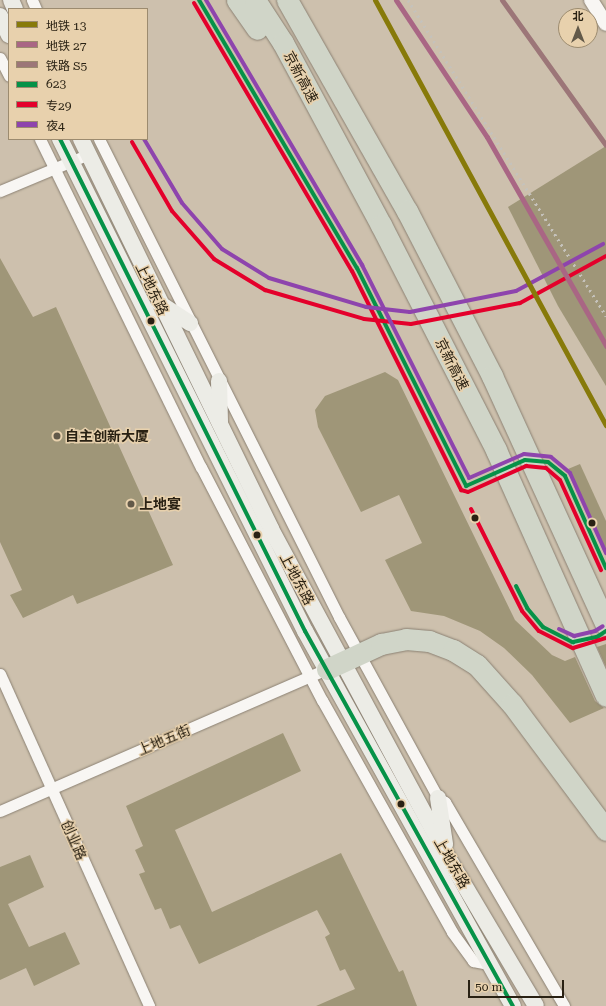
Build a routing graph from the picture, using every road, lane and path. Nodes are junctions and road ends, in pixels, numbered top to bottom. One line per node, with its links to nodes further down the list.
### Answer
1 (237, 0): 10 (highway)
2 (255, 0): 10 (highway, 京新高速)
3 (287, 0): 23 (highway, 京新高速)
4 (591, 0): 6 (street)
5 (0, 16): 7 (main road)
6 (606, 24)
7 (8, 33)
8 (0, 58): 9 (street)
9 (8, 74)
10 (332, 134): 26 (highway, 京新高速)
11 (43, 140): 17 (street)
12 (60, 140): 16 (main road, 上地东路)
13 (81, 140): 15 (main road, 上地东路)
14 (99, 140): 20 (street)
15 (88, 154): 16 (street); 19 (main road, 上地东路)
16 (71, 161): 17 (street); 24 (main road, 上地东路)
17 (54, 168): 18 (street); 24 (street)
18 (0, 191)
19 (159, 303): 20 (main road); 22 (main road, 上地东路)
20 (190, 323): 21 (street)
21 (219, 381): 22 (main road); 24 (street)
22 (220, 428): 24 (main road, 上地东路)
23 (606, 625)
24 (335, 666): 27 (street, 上地五街); 28 (street); 30 (highway); 31 (main road, 上地东路); 33 (main road, 上地东路)
25 (0, 674): 27 (street, 创业路)
26 (606, 696)
27 (51, 789): 29 (street, 上地五街); 32 (street, 创业路)
28 (438, 798): 31 (main road); 35 (street)
29 (0, 811)
30 (606, 830)
31 (447, 856): 34 (main road, 上地东路)
32 (149, 1006)
33 (513, 1006)
34 (536, 1006)
35 (564, 1006)

